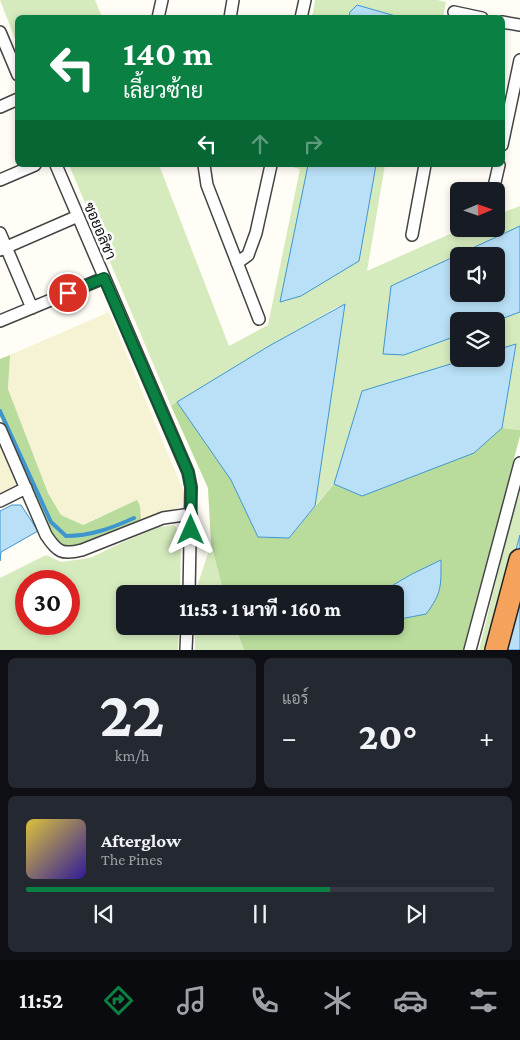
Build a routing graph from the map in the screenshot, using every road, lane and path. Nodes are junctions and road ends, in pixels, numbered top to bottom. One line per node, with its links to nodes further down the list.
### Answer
1 (162, 0): 5 (street)
2 (233, 0): 6 (street)
3 (305, 0): 7 (street)
4 (454, 10): 8 (street)
5 (159, 15)
6 (230, 15)
7 (302, 15)
8 (472, 15)
9 (505, 22): 10 (street)
10 (520, 25)
11 (1, 36): 13 (street)
12 (520, 60): 16 (street)
13 (15, 68)
14 (15, 100): 15 (street)
15 (0, 107)
16 (505, 131)
17 (30, 167): 23 (street)
18 (57, 167): 25 (street, ซอยอลิชา)
19 (204, 167): 29 (street)
20 (271, 167): 29 (street)
21 (425, 167): 27 (street)
22 (498, 167): 24 (street)
23 (0, 180)
24 (495, 182)
25 (78, 216): 28 (street); 30 (street, ซอยอลิชา)
26 (0, 233): 28 (street)
27 (412, 235)
28 (3, 249): 31 (street)
29 (237, 263): 32 (street)
30 (104, 278): 31 (street); 38 (street, ซอยอลิชา)
31 (32, 308): 33 (street)
32 (258, 318)
33 (0, 321)
34 (0, 429): 36 (street)
35 (520, 463): 43 (street)
36 (26, 488): 37 (street); 38 (street)
37 (0, 501)
38 (191, 514): 40 (street, ซอยอลิชา)
39 (520, 560): 44 (highway)
40 (189, 585)
41 (187, 635): 42 (street)
42 (186, 650)
43 (470, 650)
44 (496, 650)

